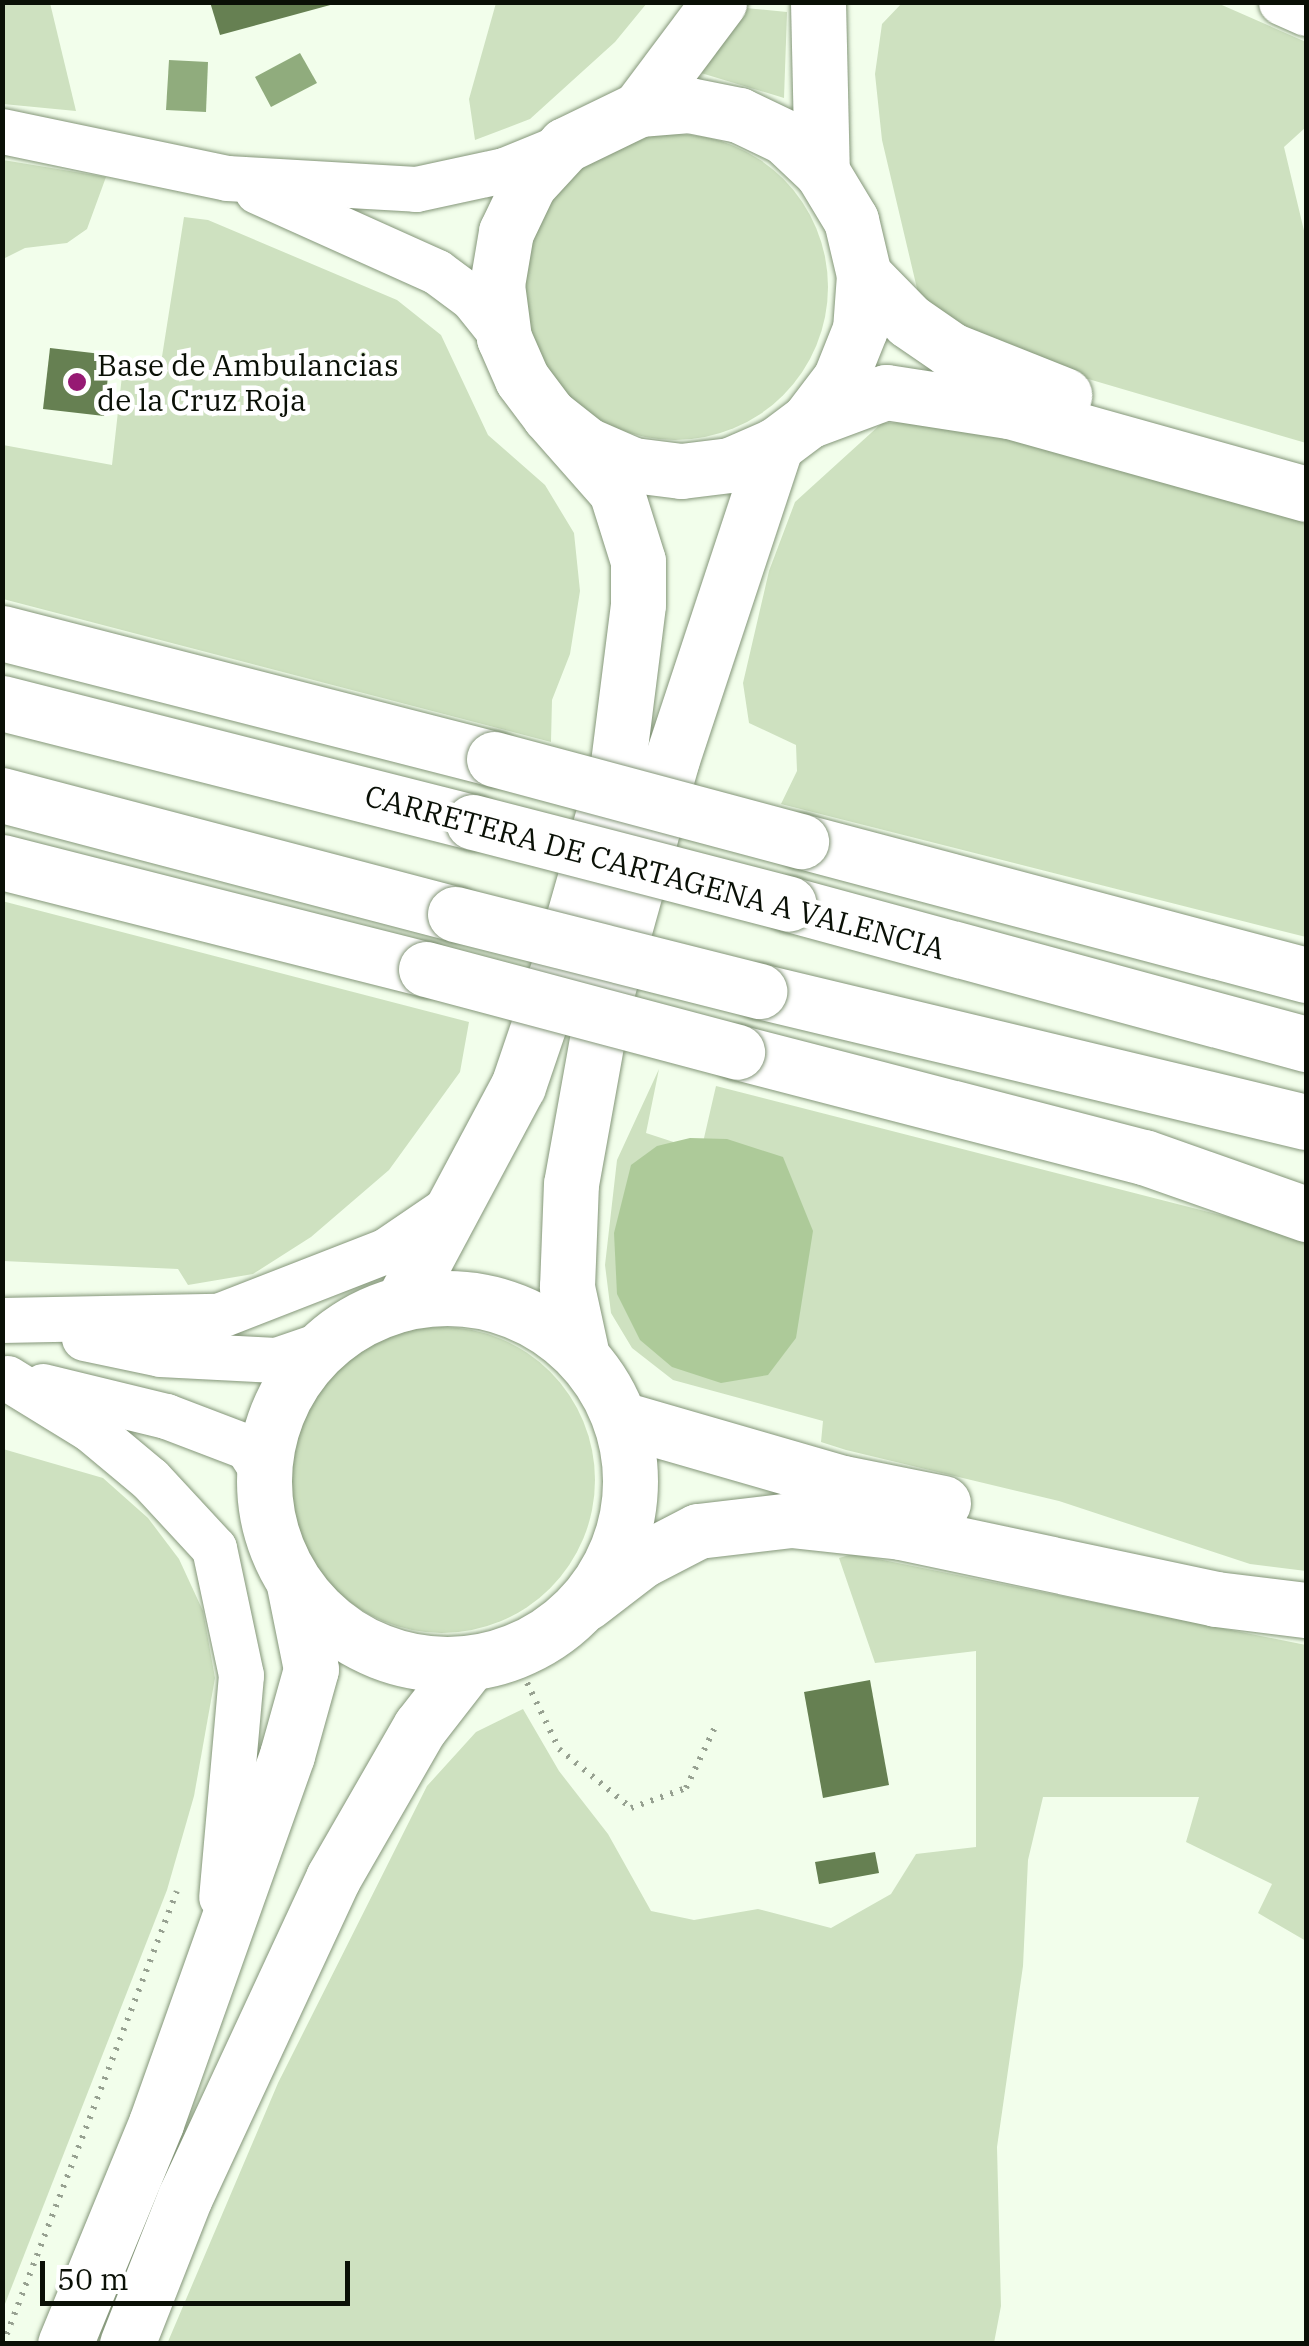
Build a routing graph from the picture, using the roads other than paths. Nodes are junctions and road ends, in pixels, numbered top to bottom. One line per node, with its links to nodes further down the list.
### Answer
1 (720, 2): 5 (main road)
2 (818, 2): 8 (main road)
3 (1281, 2): 4 (street)
4 (1306, 13)
5 (639, 109): 7 (main road); 8 (main road)
6 (2, 131): 9 (street)
7 (565, 145): 9 (street); 11 (main road)
8 (822, 172): 10 (main road)
9 (227, 178): 11 (street)
10 (864, 276): 13 (main road); 14 (main road)
11 (504, 338): 12 (main road)
12 (549, 415): 13 (main road); 25 (main road)
13 (792, 433): 15 (main road); 30 (main road)
14 (1306, 466)
15 (1306, 494)
16 (2, 633): 20 (main road, bridge)
17 (2, 703): 21 (main road, CARRETERA DE CARTAGENA A VALENCIA, bridge)
18 (2, 795): 22 (main road, bridge)
19 (2, 862): 23 (main road, bridge)
20 (1306, 975)
21 (1306, 1044)
22 (1306, 1122)
23 (1144, 1157): 24 (main road); 26 (main road)
24 (1306, 1182)
25 (463, 1198): 27 (main road); 28 (street)
26 (1306, 1214)
27 (402, 1303): 29 (main road); 30 (main road)
28 (2, 1320): 29 (street)
29 (323, 1344): 33 (main road)
30 (582, 1356): 32 (main road)
31 (5, 1377): 33 (street); 39 (street)
32 (621, 1419): 35 (main road); 36 (main road)
33 (263, 1472): 34 (main road)
34 (293, 1582): 38 (main road); 39 (main road)
35 (1306, 1585)
36 (586, 1602): 37 (main road); 38 (main road)
37 (1306, 1610)
38 (491, 1659): 41 (main road)
39 (209, 1978): 40 (main road)
40 (65, 2344)
41 (126, 2344)

